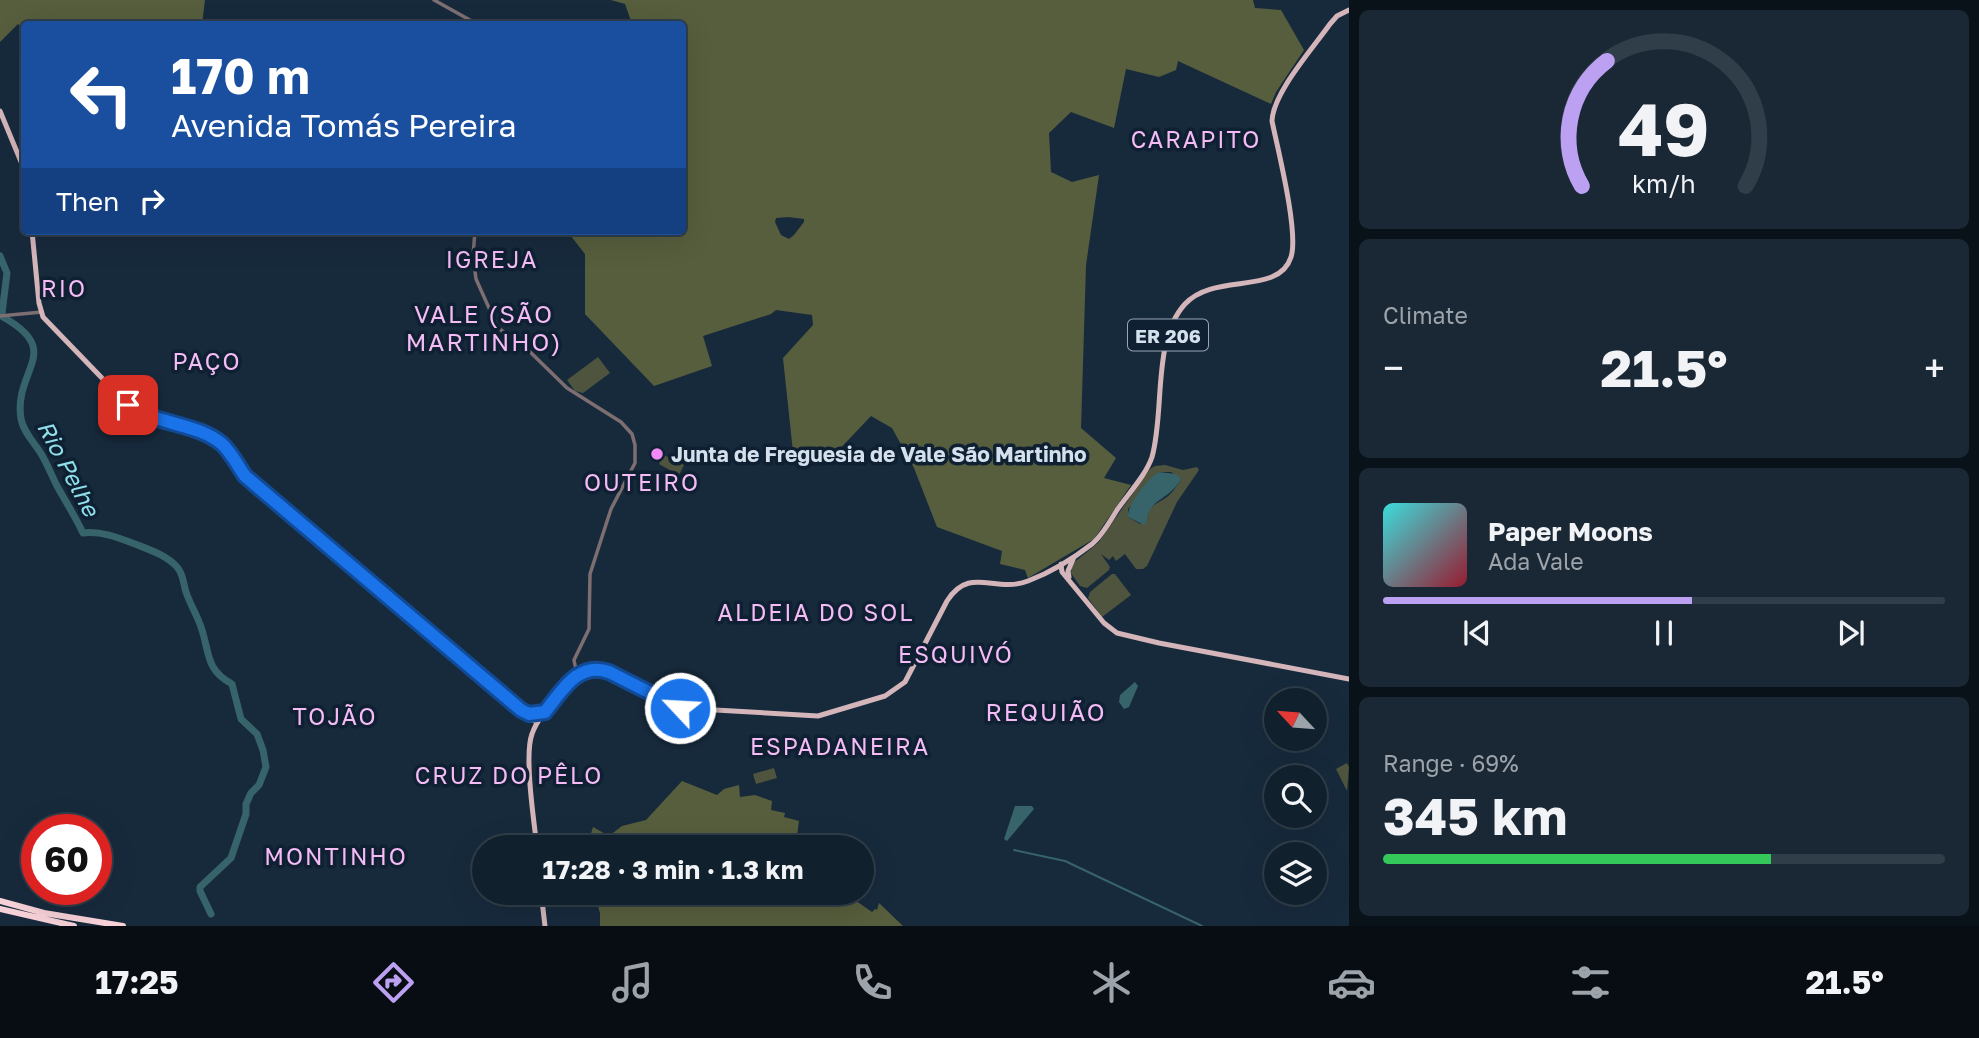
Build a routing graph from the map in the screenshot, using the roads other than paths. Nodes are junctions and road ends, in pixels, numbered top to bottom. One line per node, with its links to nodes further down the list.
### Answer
1 (434, 0): 3 (street)
2 (1349, 10): 10 (main road, ER 206)
3 (472, 21)
4 (0, 111): 5 (main road)
5 (21, 162)
6 (32, 235): 8 (main road)
7 (475, 235): 14 (street)
8 (41, 312): 9 (street); 17 (main road)
9 (0, 316)
10 (1076, 555): 11 (main road, ER 206); 12 (main road)
11 (1061, 564): 12 (main road); 13 (main road, ER 206)
12 (1067, 574): 13 (main road); 15 (main road)
13 (1038, 576): 14 (main road, ER 206)
14 (577, 675): 16 (main road)
15 (1349, 679)
16 (545, 712): 17 (main road); 18 (main road)
17 (529, 716): 18 (main road); 19 (main road)
18 (538, 722): 19 (main road)
19 (530, 738): 20 (main road)
20 (536, 835)
21 (0, 901): 25 (highway)
22 (543, 905): 26 (main road)
23 (0, 908): 24 (highway)
24 (74, 926)
25 (123, 926)
26 (545, 926)

